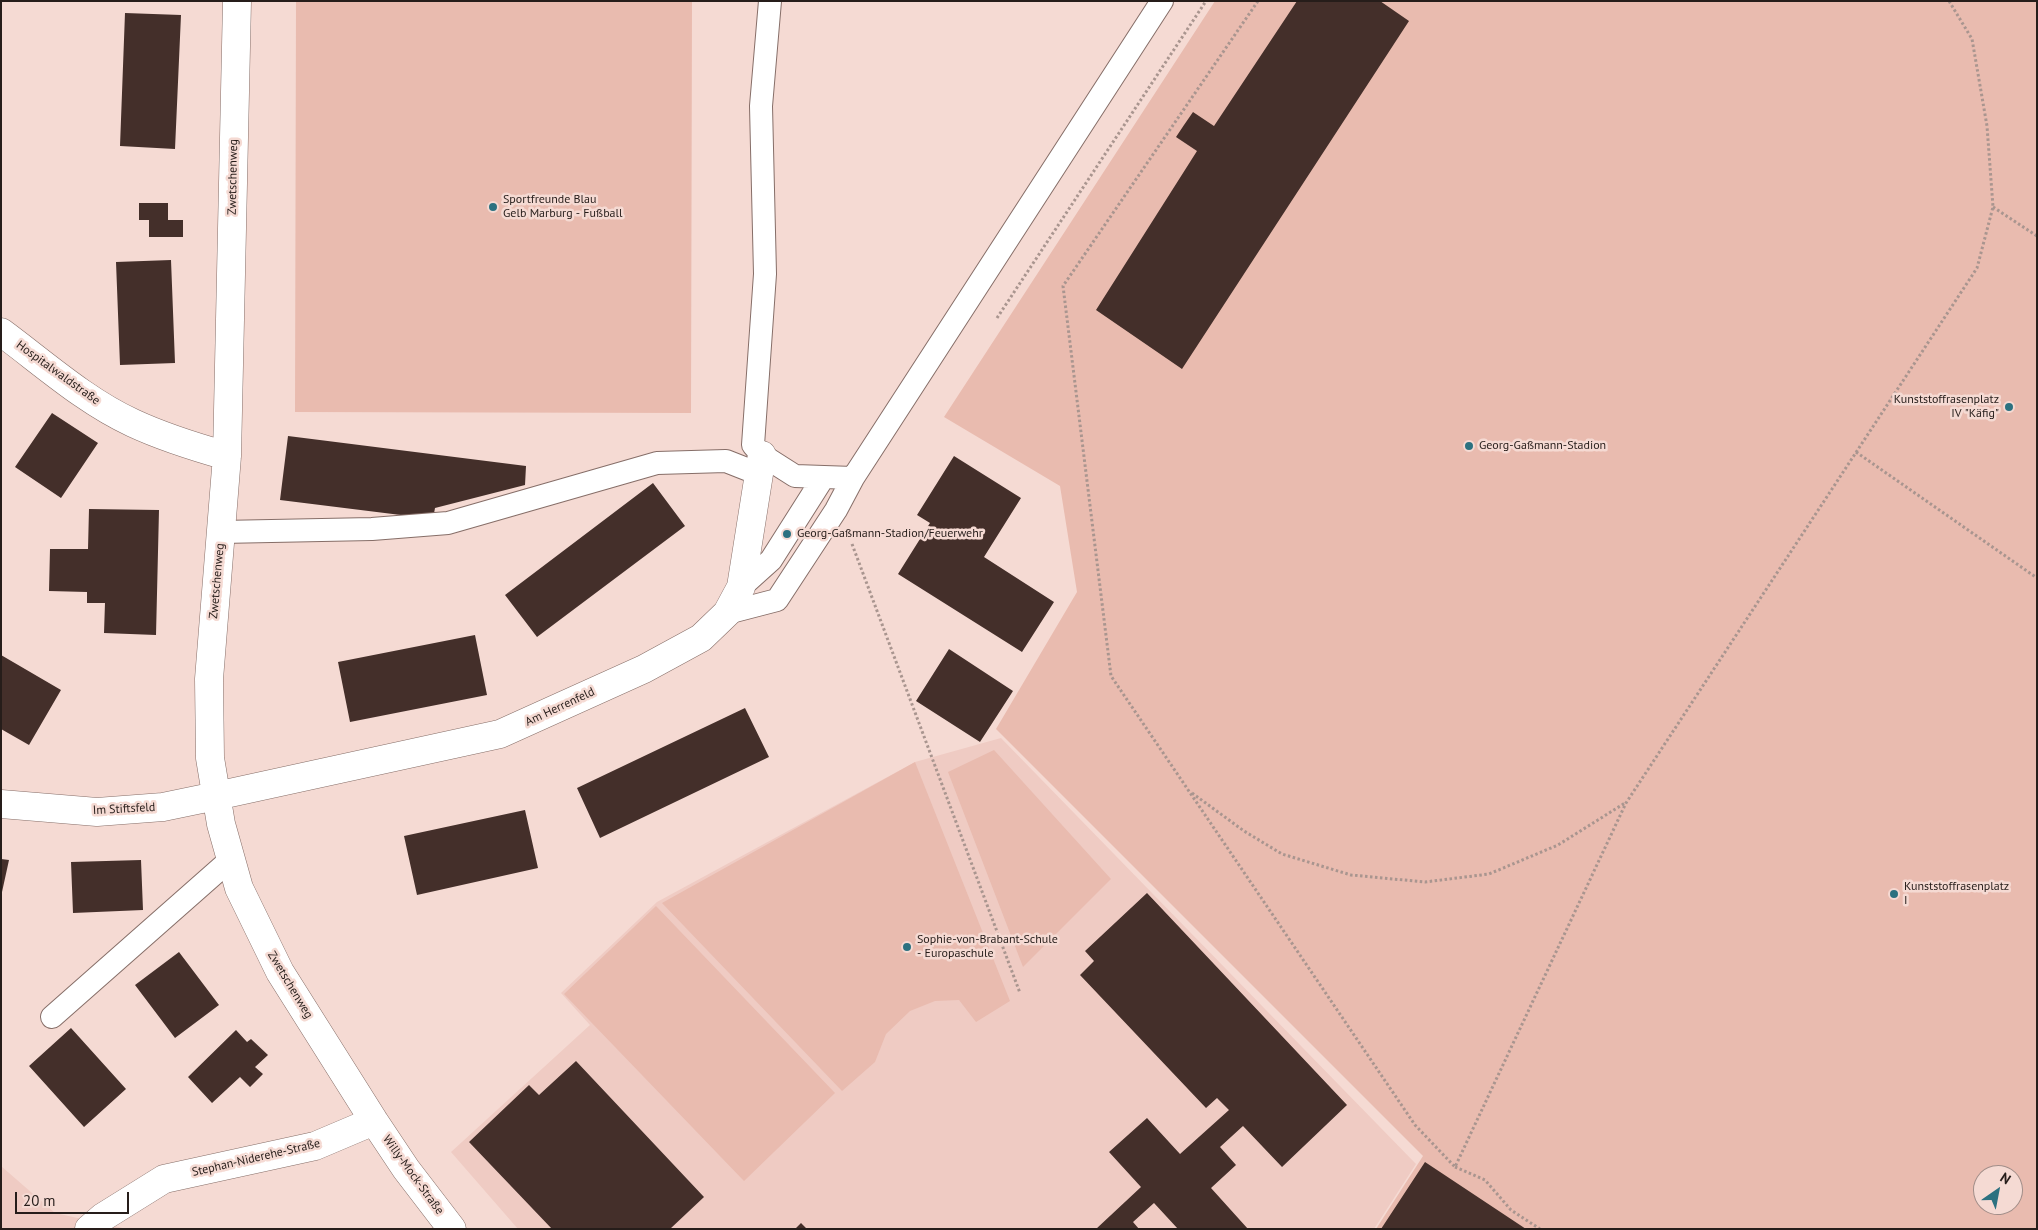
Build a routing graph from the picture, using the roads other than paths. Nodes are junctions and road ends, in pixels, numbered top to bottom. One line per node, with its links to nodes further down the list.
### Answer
1 (238, 1): 5 (street, Zwetschenweg)
2 (770, 1): 6 (lane)
3 (1162, 1): 8 (lane)
4 (1, 332): 5 (street, Hospitalwaldstraße)
5 (227, 456): 9 (street, Zwetschenweg)
6 (760, 465): 7 (lane); 9 (lane); 10 (street, Am Herrenfeld)
7 (823, 478): 8 (lane); 10 (lane)
8 (853, 478): 11 (lane)
9 (221, 532): 12 (street, Zwetschenweg)
10 (741, 587): 11 (street, Am Herrenfeld)
11 (727, 613): 12 (street, Am Herrenfeld)
12 (216, 796): 13 (street, Im Stiftsfeld); 14 (street, Zwetschenweg)
13 (1, 804)
14 (230, 860): 15 (lane); 16 (street, Zwetschenweg)
15 (52, 1017)
16 (374, 1121): 17 (street, Stephan-Niderehe-Straße); 18 (street, Willy-Mock-Straße)
17 (89, 1229)
18 (452, 1229)

